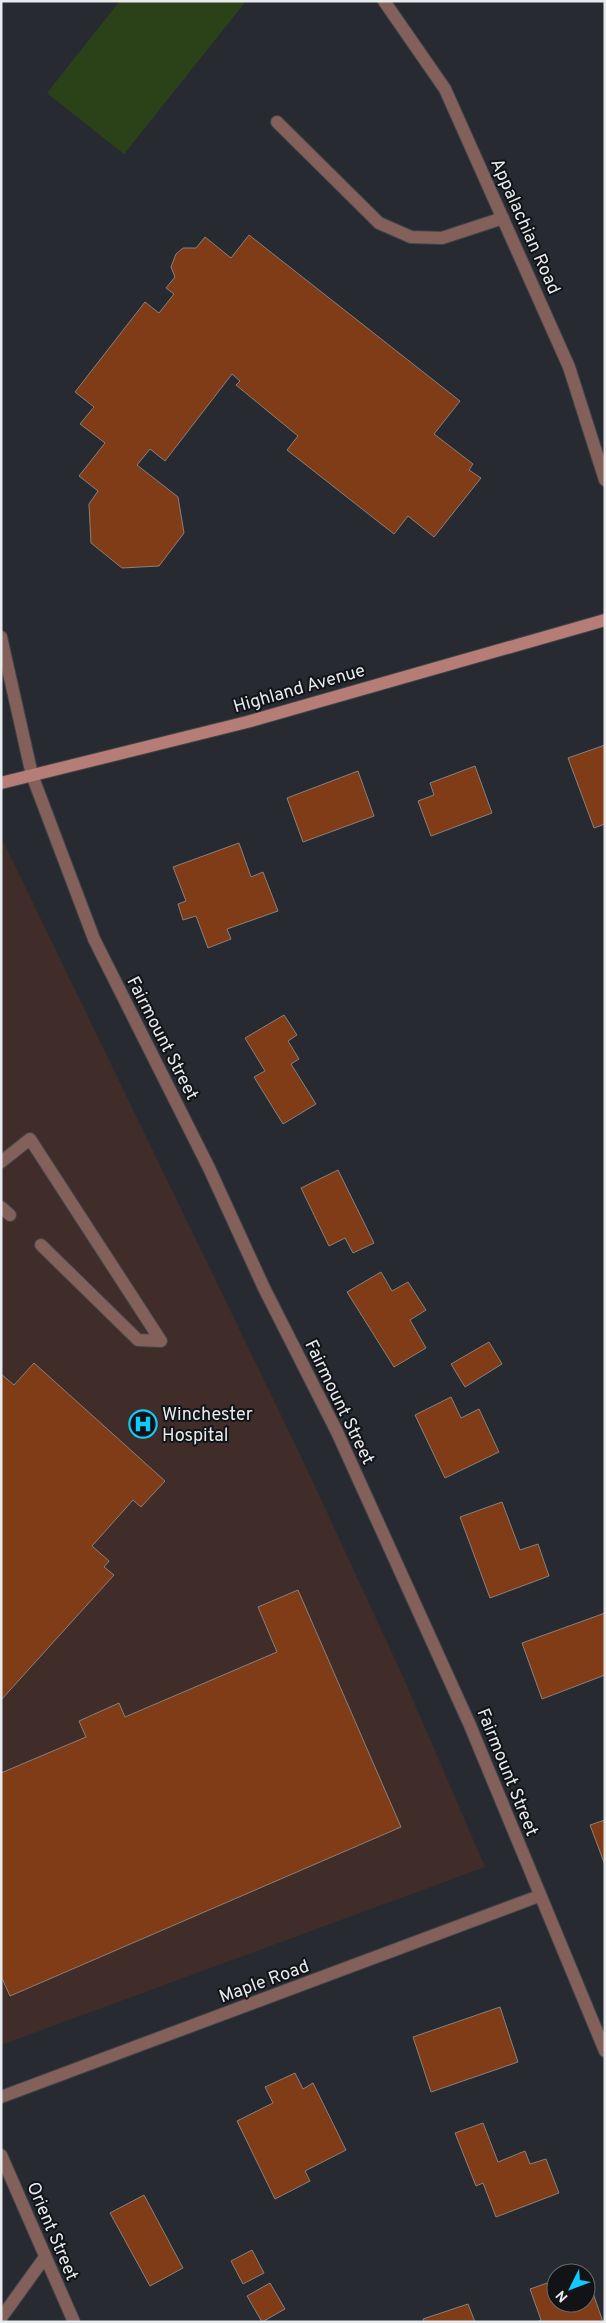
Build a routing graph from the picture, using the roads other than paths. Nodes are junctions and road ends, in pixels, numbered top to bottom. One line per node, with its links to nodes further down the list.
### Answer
1 (384, 1): 3 (street, Appalachian Road)
2 (277, 122): 3 (street)
3 (503, 218): 4 (street, Appalachian Road)
4 (605, 480)
5 (605, 620): 7 (main road, Highland Avenue)
6 (1, 637): 7 (street, Fairmount Street)
7 (32, 775): 8 (main road, Highland Avenue); 11 (street, Fairmount Street)
8 (1, 783)
9 (1, 1162): 10 (street)
10 (41, 1245)
11 (540, 1896): 12 (street, Fairmount Street); 13 (street, Maple Road)
12 (605, 2051)
13 (1, 2097)
14 (1, 2155): 15 (street, Orient Street)
15 (46, 2257): 16 (street); 17 (street, Orient Street)
16 (1, 2318)
17 (74, 2322)

